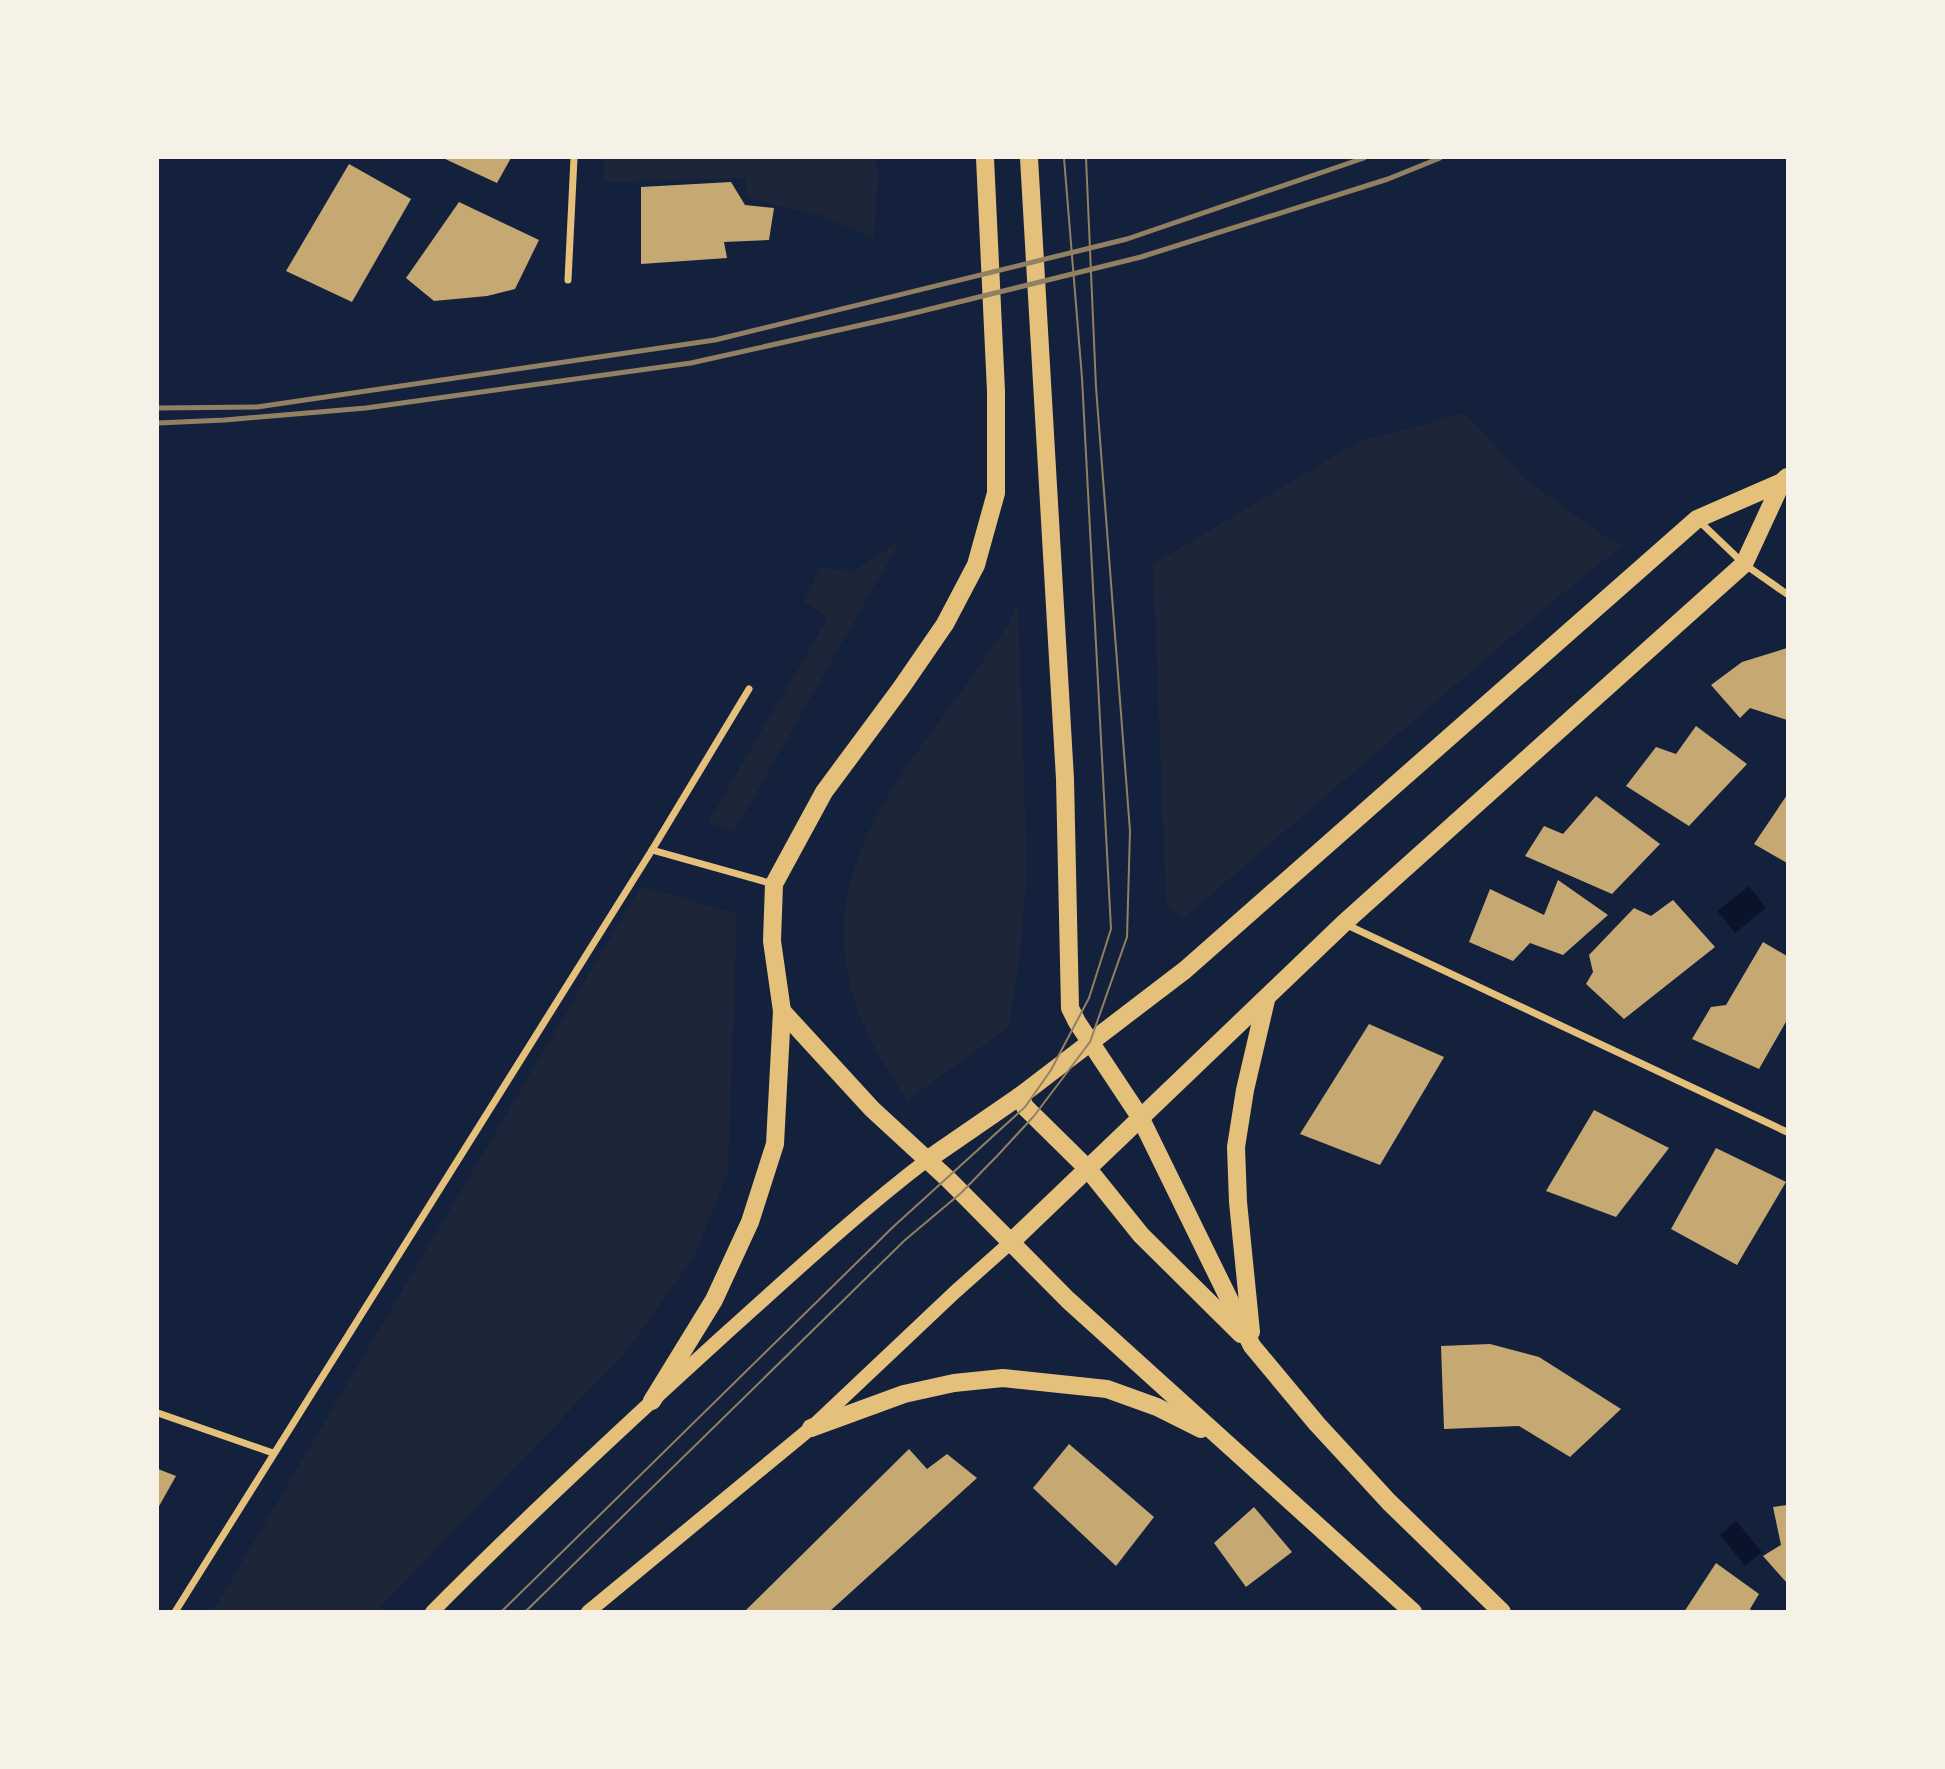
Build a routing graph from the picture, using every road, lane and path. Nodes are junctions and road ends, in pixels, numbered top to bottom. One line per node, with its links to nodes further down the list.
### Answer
1 (574, 158): 4 (street)
2 (985, 158): 11 (main road)
3 (1029, 158): 15 (main road)
4 (568, 280)
5 (1785, 480): 6 (main road); 7 (main road)
6 (1697, 519): 7 (street); 15 (main road)
7 (1744, 564): 8 (street); 12 (main road)
8 (1787, 594)
9 (749, 689): 10 (street)
10 (652, 850): 11 (street); 27 (street)
11 (774, 884): 14 (main road)
12 (1344, 923): 13 (main road); 18 (street)
13 (1266, 999): 17 (main road); 22 (main road)
14 (782, 1011): 19 (main road); 23 (main road)
15 (1090, 1042): 16 (main road); 17 (main road)
16 (1020, 1096): 19 (main road); 20 (main road)
17 (1140, 1117): 20 (main road); 22 (main road)
18 (1787, 1132)
19 (927, 1160): 21 (main road); 23 (main road)
20 (1088, 1169): 21 (main road); 22 (main road)
21 (1010, 1243): 25 (main road); 26 (main road)
22 (1252, 1346): 32 (main road)
23 (652, 1401): 29 (main road)
24 (158, 1413): 27 (street)
25 (811, 1428): 26 (main road); 30 (main road)
26 (1224, 1441): 31 (main road)
27 (273, 1453): 28 (street)
28 (175, 1612)
29 (432, 1612)
30 (588, 1612)
31 (1413, 1612)
32 (1502, 1612)

